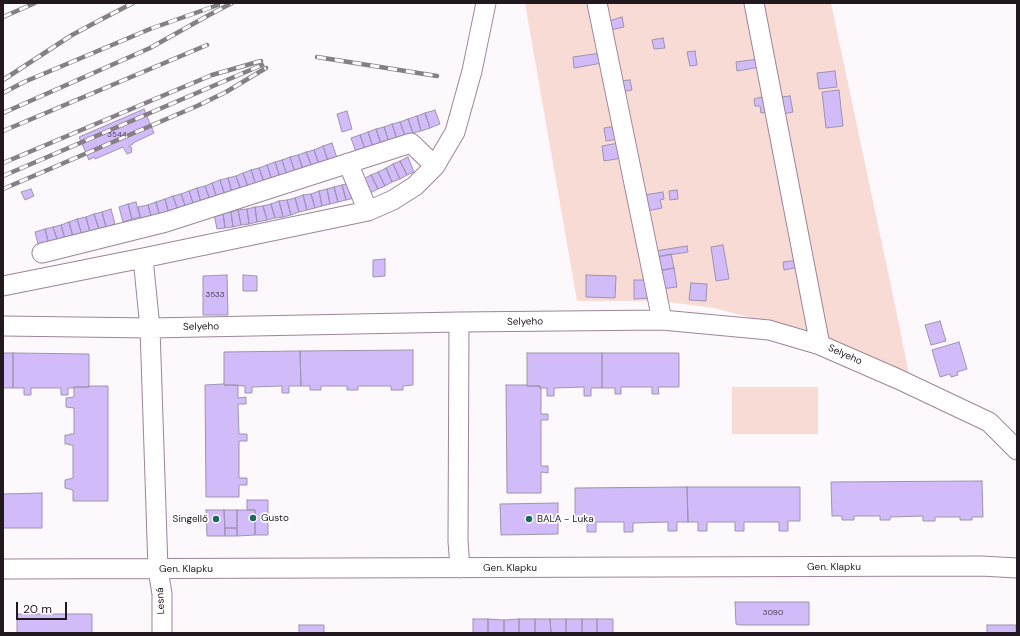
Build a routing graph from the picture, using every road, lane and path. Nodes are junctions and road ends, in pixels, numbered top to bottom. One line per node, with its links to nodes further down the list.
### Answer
1 (486, 3): 5 (street)
2 (597, 3): 12 (street)
3 (754, 3): 16 (street)
4 (348, 163): 5 (street); 6 (street); 7 (street)
5 (435, 166): 6 (street)
6 (368, 211): 8 (street)
7 (166, 222): 8 (street); 9 (street)
8 (174, 252): 10 (street)
9 (42, 253)
10 (144, 258): 11 (street); 15 (street, Lesná)
11 (3, 286)
12 (662, 320): 13 (street, Selyeho); 16 (street, Selyeho)
13 (459, 322): 15 (street, Selyeho); 18 (street)
14 (3, 326): 15 (street, Selyeho)
15 (150, 328): 21 (street, Lesná)
16 (820, 345): 17 (street, Selyeho)
17 (1017, 450)
18 (460, 568): 19 (street, Gen. Klapku); 21 (street, Gen. Klapku)
19 (1017, 568)
20 (3, 569): 21 (street, Gen. Klapku)
21 (158, 569): 22 (street, Lesná)
22 (162, 633)

